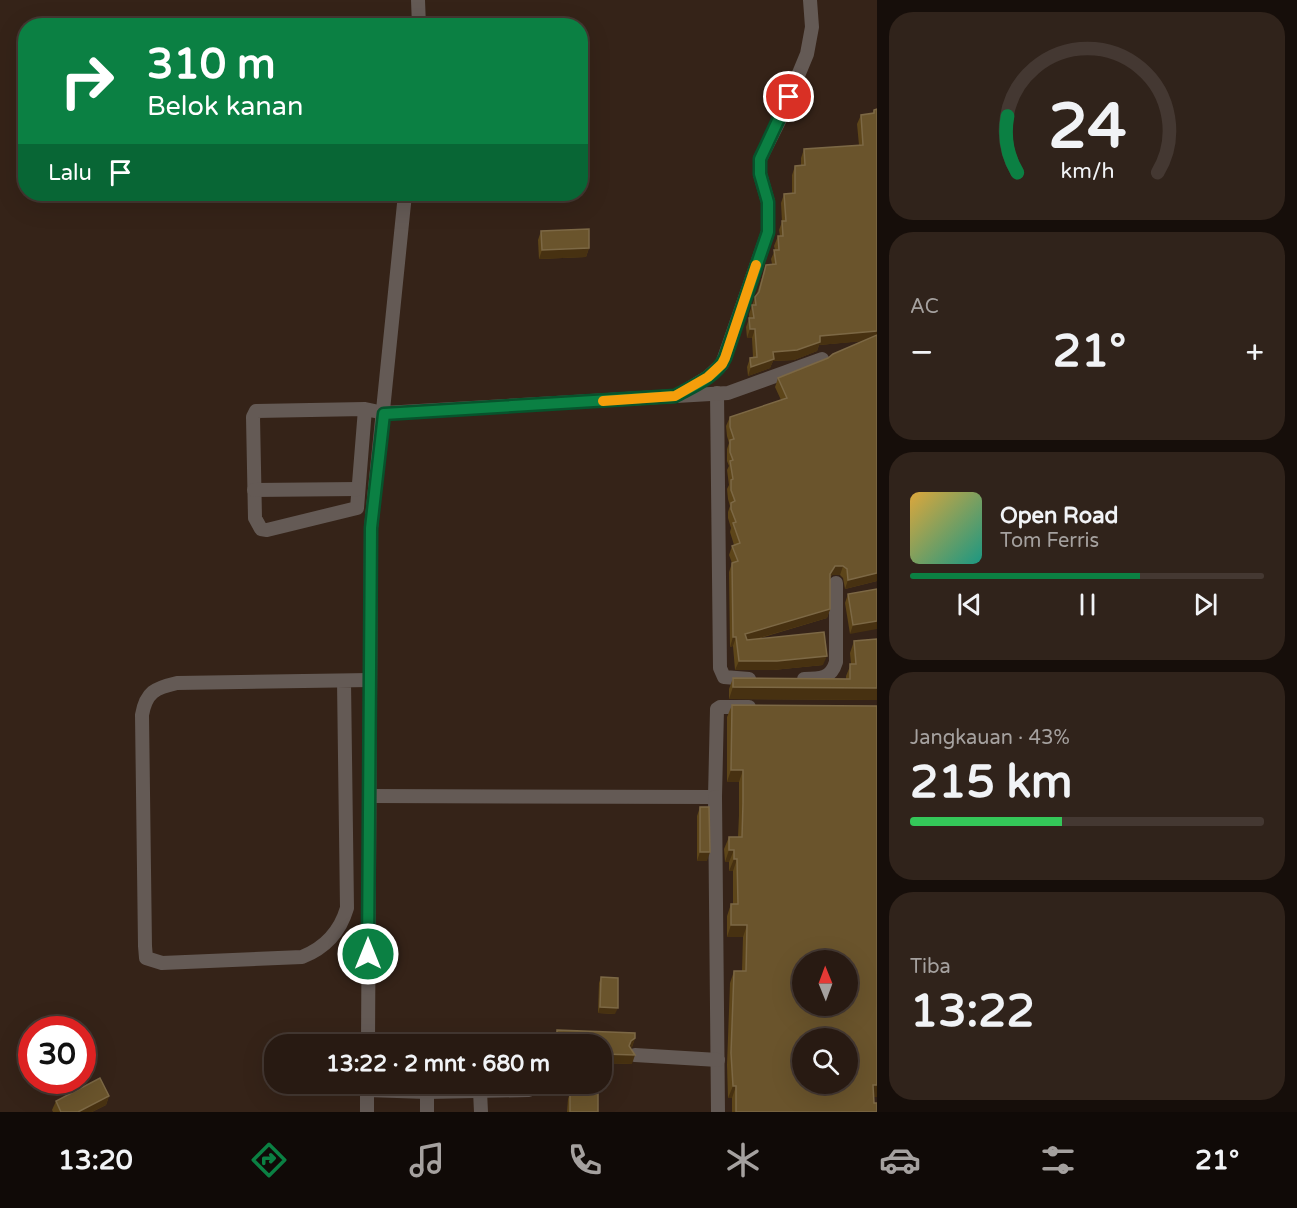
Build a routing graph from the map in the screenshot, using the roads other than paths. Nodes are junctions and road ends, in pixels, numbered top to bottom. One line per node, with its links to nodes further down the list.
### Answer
1 (418, 0): 3 (street)
2 (810, 0): 7 (street)
3 (418, 18)
4 (404, 201): 9 (street)
5 (822, 359): 6 (street)
6 (717, 393): 7 (street); 13 (street)
7 (675, 396): 9 (street)
8 (365, 409): 9 (street); 10 (street); 11 (street)
9 (384, 414): 15 (street)
10 (358, 489): 11 (street); 11 (street)
11 (254, 490)
12 (836, 583): 14 (street)
13 (764, 679)
14 (787, 679)
15 (370, 680): 16 (street); 18 (street)
16 (344, 681): 16 (street)
17 (765, 707): 19 (street)
18 (370, 795): 19 (street); 20 (street)
19 (715, 796): 22 (street)
20 (368, 1034)
21 (635, 1054): 22 (street)
22 (718, 1060): 29 (street)
23 (368, 1094): 26 (street)
24 (427, 1094): 27 (street)
25 (480, 1094): 28 (street)
26 (367, 1112)
27 (427, 1112)
28 (481, 1112)
29 (718, 1112)

